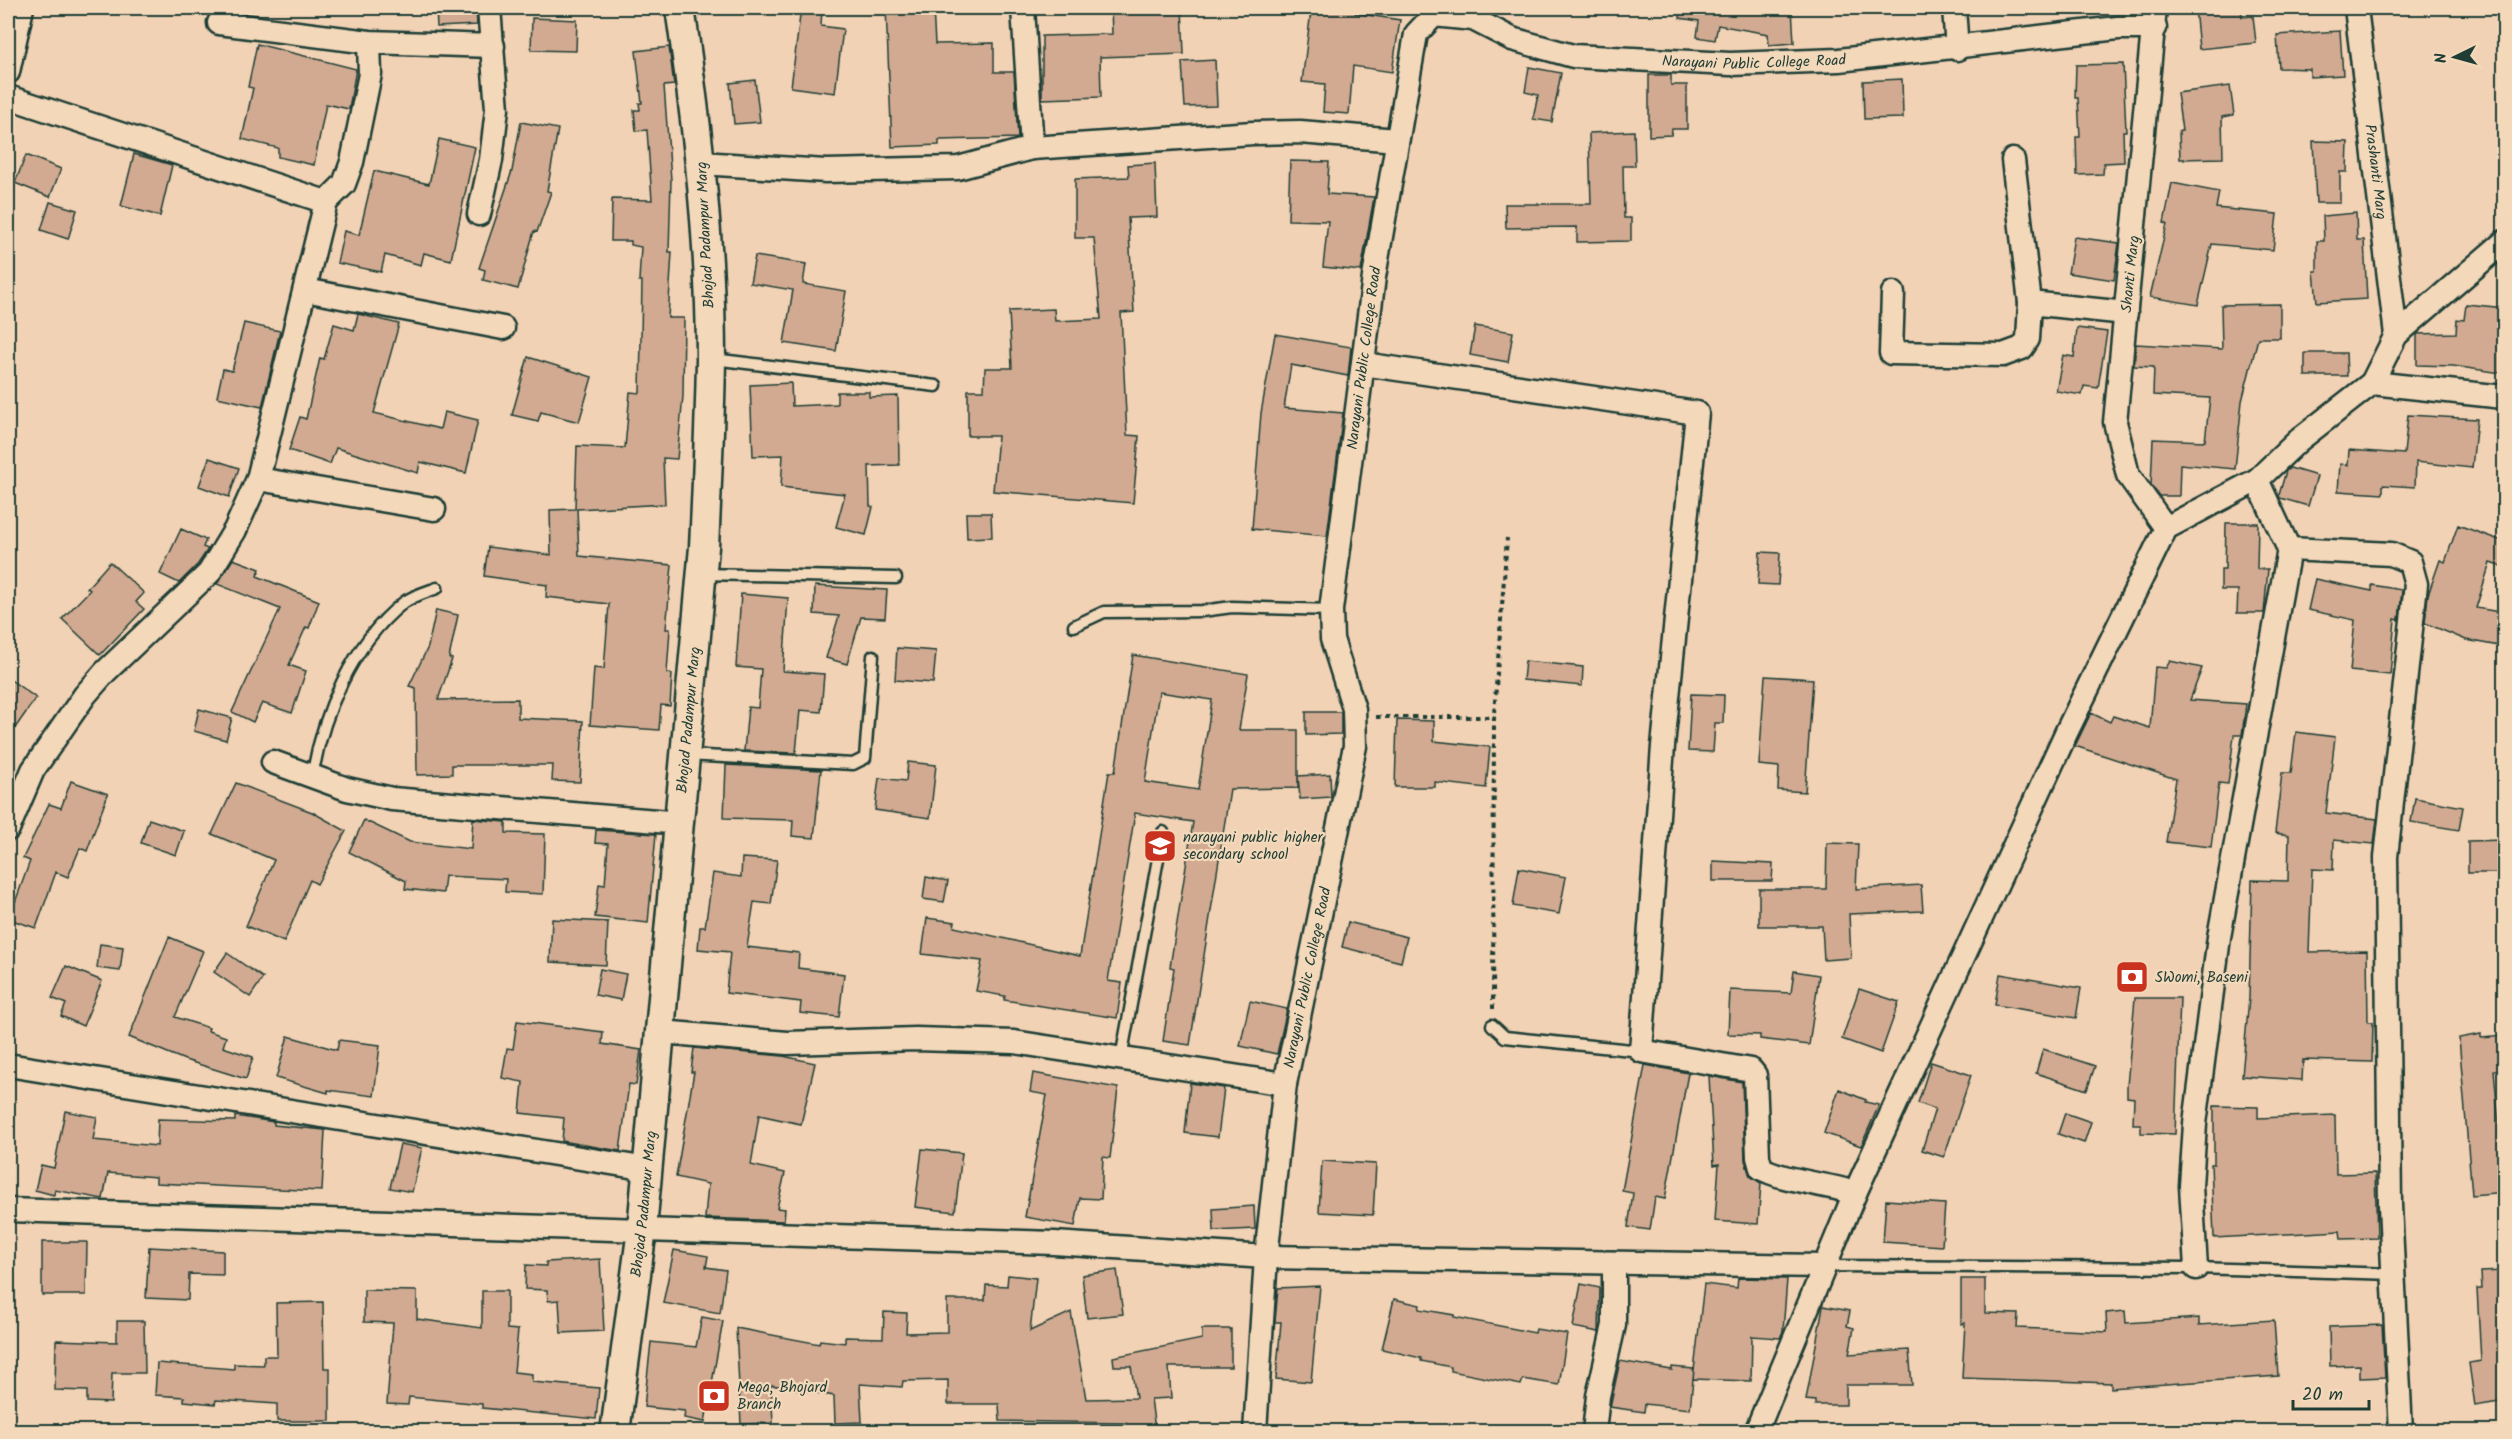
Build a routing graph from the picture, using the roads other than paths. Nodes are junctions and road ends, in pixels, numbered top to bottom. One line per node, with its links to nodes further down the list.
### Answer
1 (22, 8): 13 (street)
2 (489, 8): 11 (street)
3 (680, 8): 18 (street, Bhojad Padampur Marg)
4 (1023, 8): 16 (street)
5 (1954, 8): 12 (street)
6 (2356, 8): 27 (street, Prashanti Marg)
7 (1474, 13): 12 (street, Narayani Public College Road); 15 (street, Narayani Public College Road)
8 (2155, 18): 12 (street, Narayani Public College Road); 25 (street, Shanti Marg)
9 (219, 23): 10 (street)
10 (369, 42): 11 (street); 19 (street)
11 (493, 46): 20 (street)
12 (1957, 49)
13 (8, 72)
14 (8, 97): 19 (street)
15 (1397, 140): 16 (street); 29 (street, Narayani Public College Road)
16 (1032, 148): 18 (street)
17 (2013, 160): 24 (street)
18 (701, 163): 28 (street, Bhojad Padampur Marg)
19 (326, 202): 22 (street)
20 (479, 214)
21 (2505, 242): 27 (street)
22 (305, 290): 26 (street); 33 (street)
23 (1893, 293): 24 (street)
24 (2030, 303): 25 (street)
25 (2126, 312): 36 (street, Shanti Marg)
26 (503, 328)
27 (2396, 336): 30 (street)
28 (711, 358): 31 (lane); 38 (street, Bhojad Padampur Marg)
29 (1363, 364): 41 (street, Narayani Public College Road); 52 (street)
30 (2372, 383): 32 (street); 34 (street)
31 (936, 386)
32 (2505, 397)
33 (258, 479): 35 (street); 48 (street)
34 (2257, 480): 36 (street); 37 (street)
35 (434, 509)
36 (2166, 528): 57 (street)
37 (2289, 549): 63 (street); 64 (street)
38 (701, 574): 39 (lane); 44 (street, Bhojad Padampur Marg)
39 (896, 578)
40 (437, 588): 46 (lane)
41 (1331, 610): 42 (lane); 55 (street, Narayani Public College Road)
42 (1074, 626)
43 (873, 656): 44 (lane)
44 (685, 755): 47 (street, Bhojad Padampur Marg)
45 (273, 762): 46 (street)
46 (312, 778): 47 (street)
47 (681, 823): 51 (street, Bhojad Padampur Marg)
48 (8, 829)
49 (1163, 832): 53 (lane)
50 (1492, 1025): 52 (lane)
51 (661, 1032): 53 (street); 56 (street, Bhojad Padampur Marg)
52 (1641, 1051): 57 (street)
53 (1121, 1058): 55 (street)
54 (8, 1065): 56 (street)
55 (1285, 1084): 60 (street, Narayani Public College Road)
56 (648, 1169): 59 (street, Bhojad Padampur Marg)
57 (1855, 1192): 62 (street)
58 (8, 1210): 59 (street)
59 (642, 1229): 60 (street); 65 (street, Bhojad Padampur Marg)
60 (1266, 1257): 61 (street); 66 (street, Narayani Public College Road)
61 (1614, 1263): 62 (street); 67 (street)
62 (1824, 1266): 63 (lane); 68 (street)
63 (2196, 1268): 64 (lane)
64 (2394, 1274): 69 (street)
65 (615, 1431)
66 (1255, 1431)
67 (1594, 1431)
68 (1756, 1431)
69 (2401, 1431)

